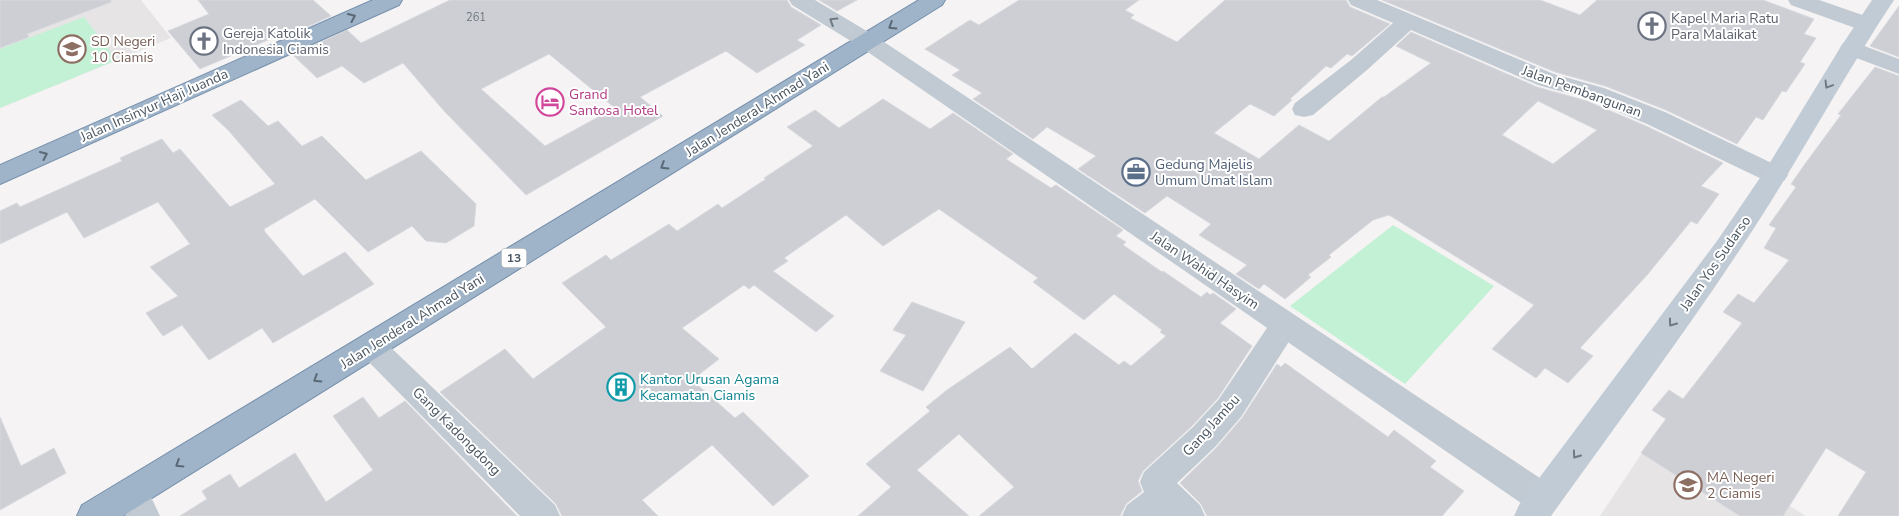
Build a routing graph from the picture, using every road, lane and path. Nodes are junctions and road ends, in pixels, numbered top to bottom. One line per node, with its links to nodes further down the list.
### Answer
1 (390, 0): 13 (highway, Jalan Insinyur Haji Juanda, one-way to 1)
2 (800, 0): 9 (street, Jalan Wahid Hasyim, one-way to 2)
3 (934, 0): 9 (highway, Jalan Jenderal Ahmad Yani / 13, one-way to 9)
4 (1359, 0): 7 (street, Jalan Pembangunan)
5 (1800, 0): 8 (street)
6 (1883, 0): 8 (main road, Jalan Yos Sudarso)
7 (1408, 20): 12 (street); 14 (street, Jalan Pembangunan)
8 (1866, 24): 10 (main road, Jalan Yos Sudarso)
9 (866, 41): 15 (street, Jalan Wahid Hasyim); 16 (highway, Jalan Jenderal Ahmad Yani / 13, one-way to 16)
10 (1851, 48): 11 (street); 14 (main road, Jalan Yos Sudarso, one-way to 14)
11 (1899, 67)
12 (1304, 109)
13 (0, 175)
14 (1775, 175): 19 (main road, Jalan Yos Sudarso, one-way to 19)
15 (1285, 324): 18 (street, Gang Jambu); 19 (street, Jalan Wahid Hasyim)
16 (371, 346): 17 (highway, Jalan Jenderal Ahmad Yani / 13, one-way to 17); 21 (street, Gang Kadongdong)
17 (137, 504): 20 (highway, Jalan Jenderal Ahmad Yani / 13)
18 (1177, 506): 22 (street)
19 (1537, 508)
20 (94, 516)
21 (543, 516)
22 (1139, 516)

